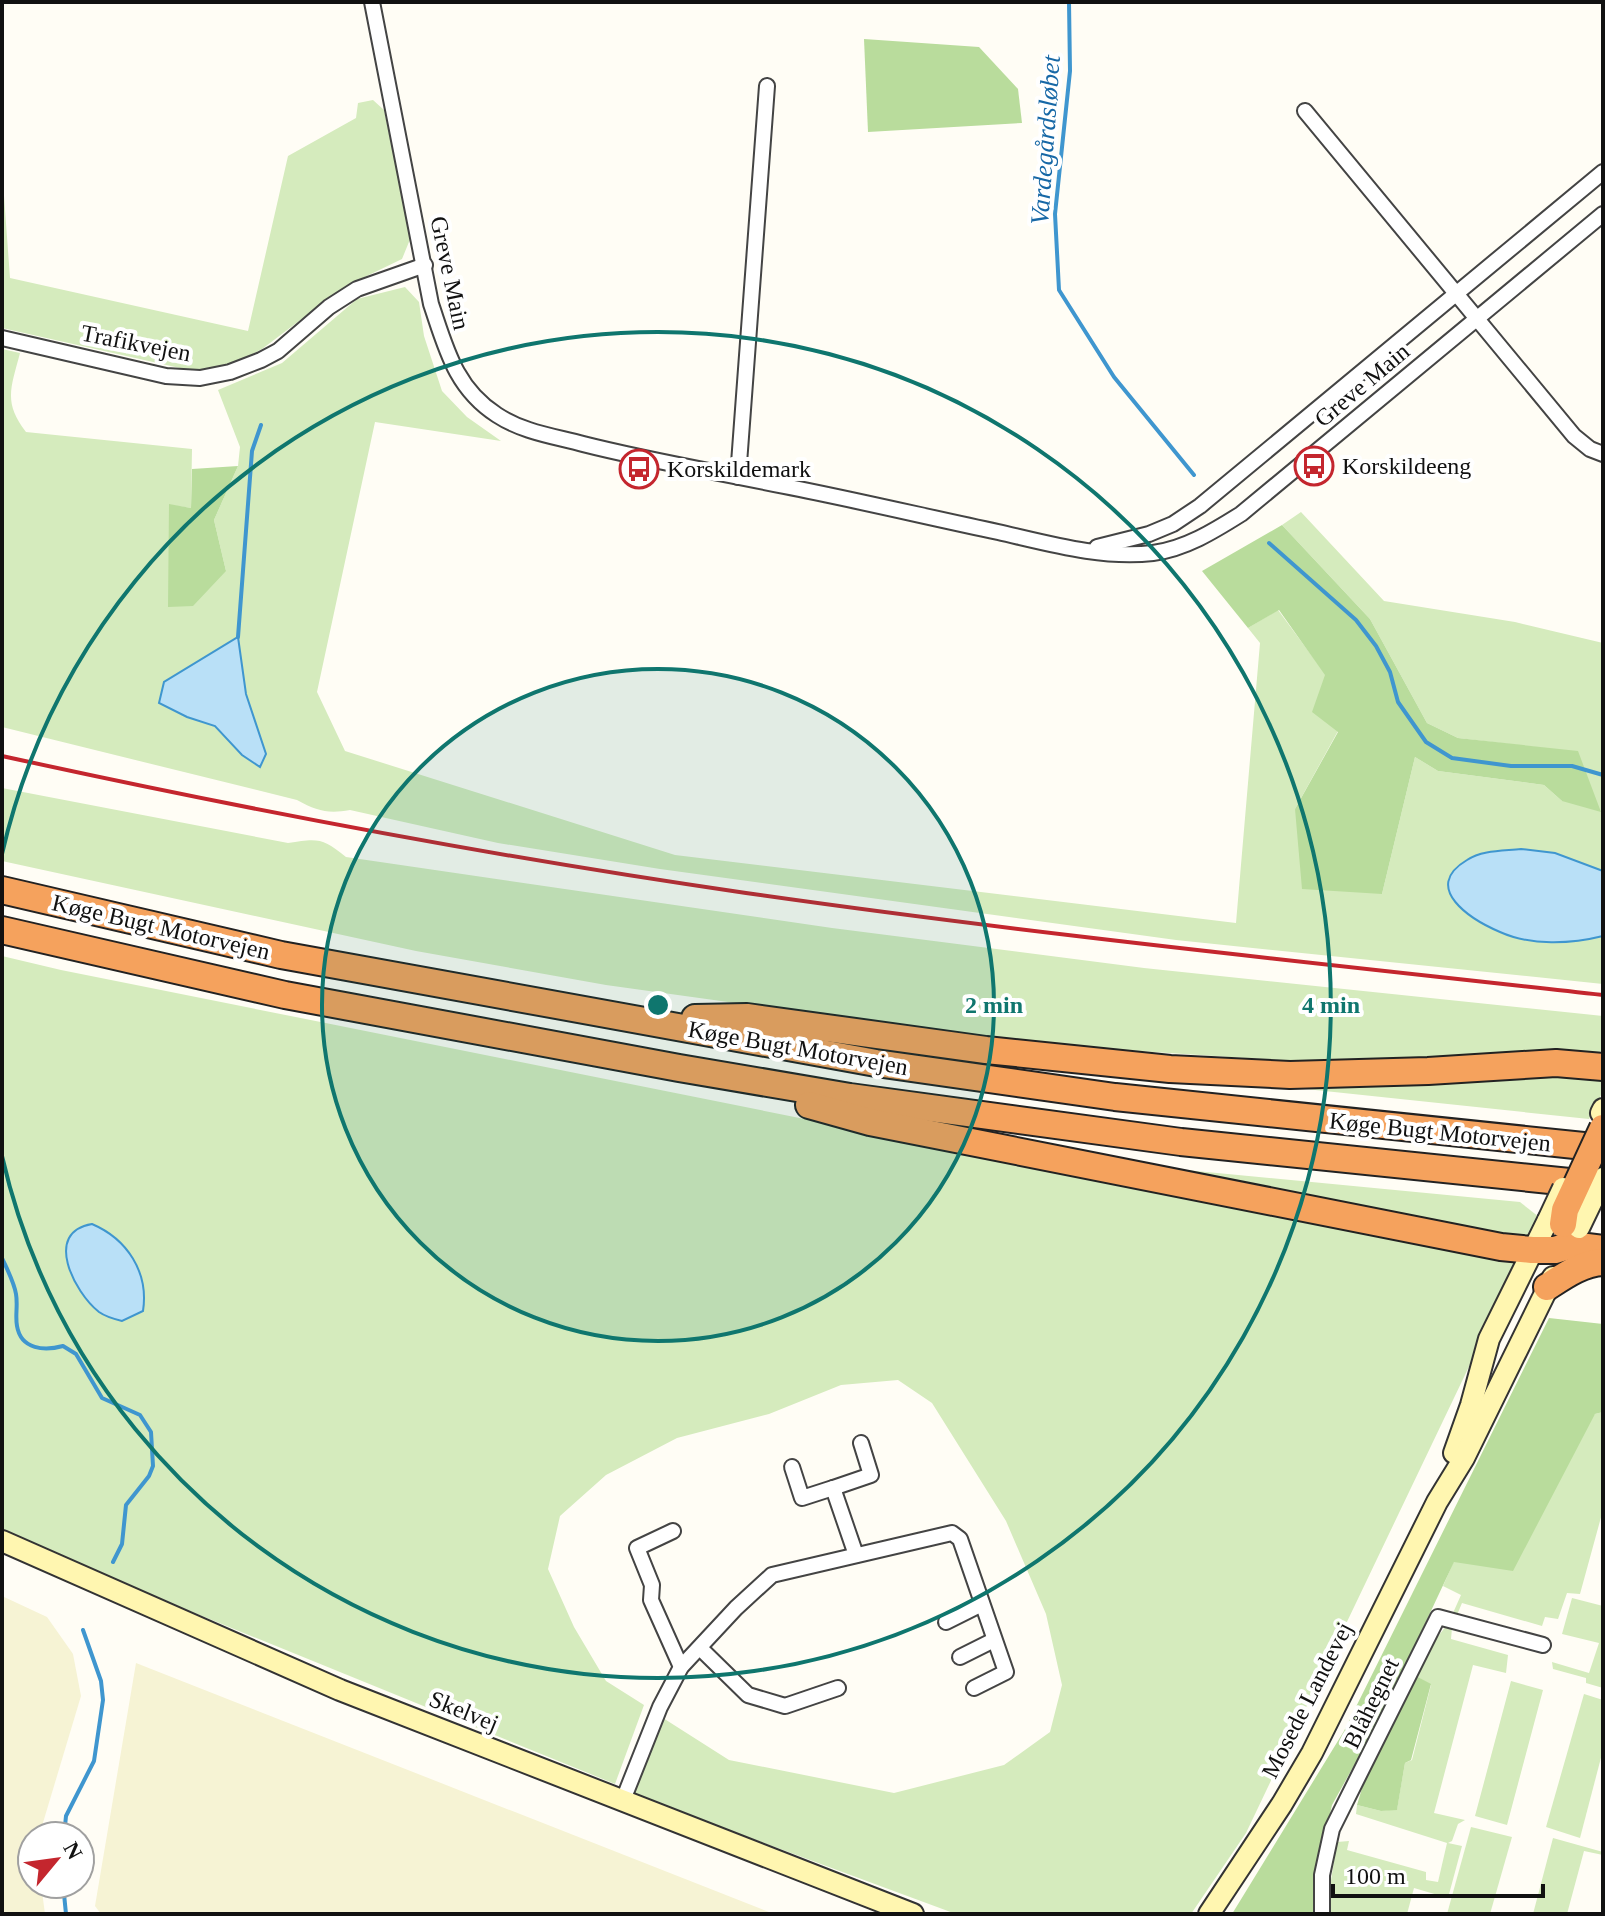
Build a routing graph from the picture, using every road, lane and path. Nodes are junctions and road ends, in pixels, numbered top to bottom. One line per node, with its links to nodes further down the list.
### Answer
1 (372, 2): 6 (street, Greve Main)
2 (767, 86): 11 (street)
3 (1305, 111): 7 (street)
4 (1603, 172): 7 (street, Greve Main)
5 (1603, 214): 8 (street, Greve Main)
6 (425, 265): 9 (street, Trafikvejen); 11 (street, Greve Main)
7 (1456, 295): 8 (street); 12 (street, Greve Main)
8 (1477, 319): 10 (street); 12 (street, Greve Main)
9 (2, 338)
10 (1603, 454)
11 (738, 477): 12 (street, Greve Main)
12 (1083, 551)
13 (2, 890): 15 (highway, Køge Bugt Motorvejen)
14 (2, 930): 17 (highway, Køge Bugt Motorvejen)
15 (639, 1020): 16 (highway); 19 (highway, Køge Bugt Motorvejen)
16 (1603, 1067)
17 (679, 1068): 22 (highway, Køge Bugt Motorvejen); 25 (highway)
18 (1602, 1119): 23 (highway, bridge)
19 (1603, 1148)
20 (1603, 1159): 21 (highway)
21 (1603, 1175): 23 (main road, Mosede Landevej, bridge)
22 (1603, 1185)
23 (1565, 1229): 24 (highway); 25 (highway); 27 (main road, Mosede Landevej)
24 (1603, 1249)
25 (1527, 1260): 31 (main road, Mosede Landevej)
26 (1603, 1262): 27 (highway)
27 (1547, 1287): 31 (main road, Mosede Landevej)
28 (861, 1443): 30 (street)
29 (792, 1467): 30 (street)
30 (833, 1488): 34 (street)
31 (1437, 1502): 46 (main road, Mosede Landevej)
32 (673, 1531): 41 (street)
33 (2, 1541): 44 (main road, Skelvej)
34 (856, 1555): 35 (street); 39 (street)
35 (982, 1604): 36 (street); 37 (street)
36 (946, 1622)
37 (994, 1640): 40 (street); 43 (street)
38 (1543, 1645): 47 (street, Blåhegnet)
39 (701, 1649): 41 (street); 42 (street)
40 (960, 1657)
41 (681, 1667): 44 (street)
42 (838, 1688)
43 (974, 1688)
44 (623, 1800): 45 (main road, Skelvej)
45 (913, 1914)
46 (1209, 1914)
47 (1322, 1914)

